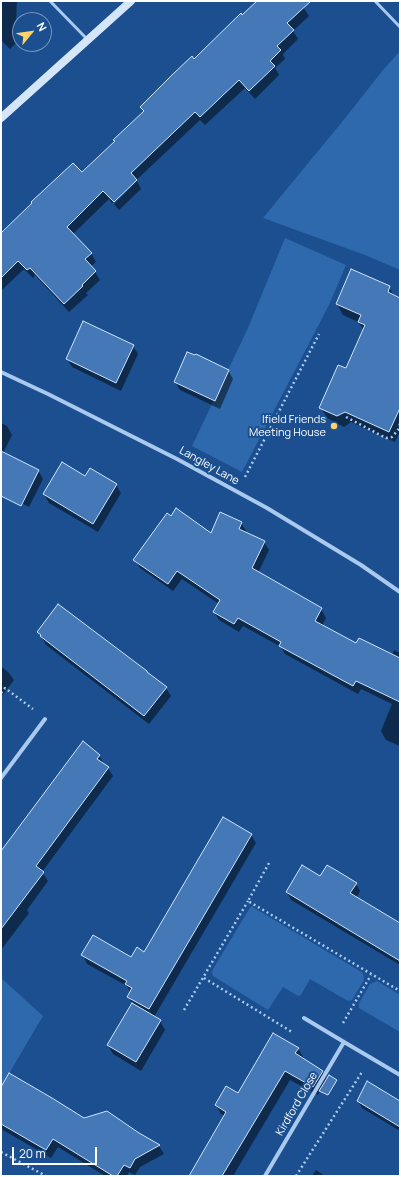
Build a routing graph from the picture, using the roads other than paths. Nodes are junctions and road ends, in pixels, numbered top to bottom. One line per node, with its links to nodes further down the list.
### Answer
1 (50, 1): 5 (lane)
2 (131, 1): 5 (street)
3 (375, 1): 4 (lane)
4 (400, 28)
5 (87, 39): 6 (street)
6 (1, 118)
7 (1, 372): 8 (street, Langley Lane)
8 (400, 592)
9 (46, 719): 10 (street)
10 (1, 778)
11 (304, 1018): 12 (street)
12 (344, 1042): 13 (street); 14 (street, Kirdford Close)
13 (400, 1075)
14 (266, 1176)

